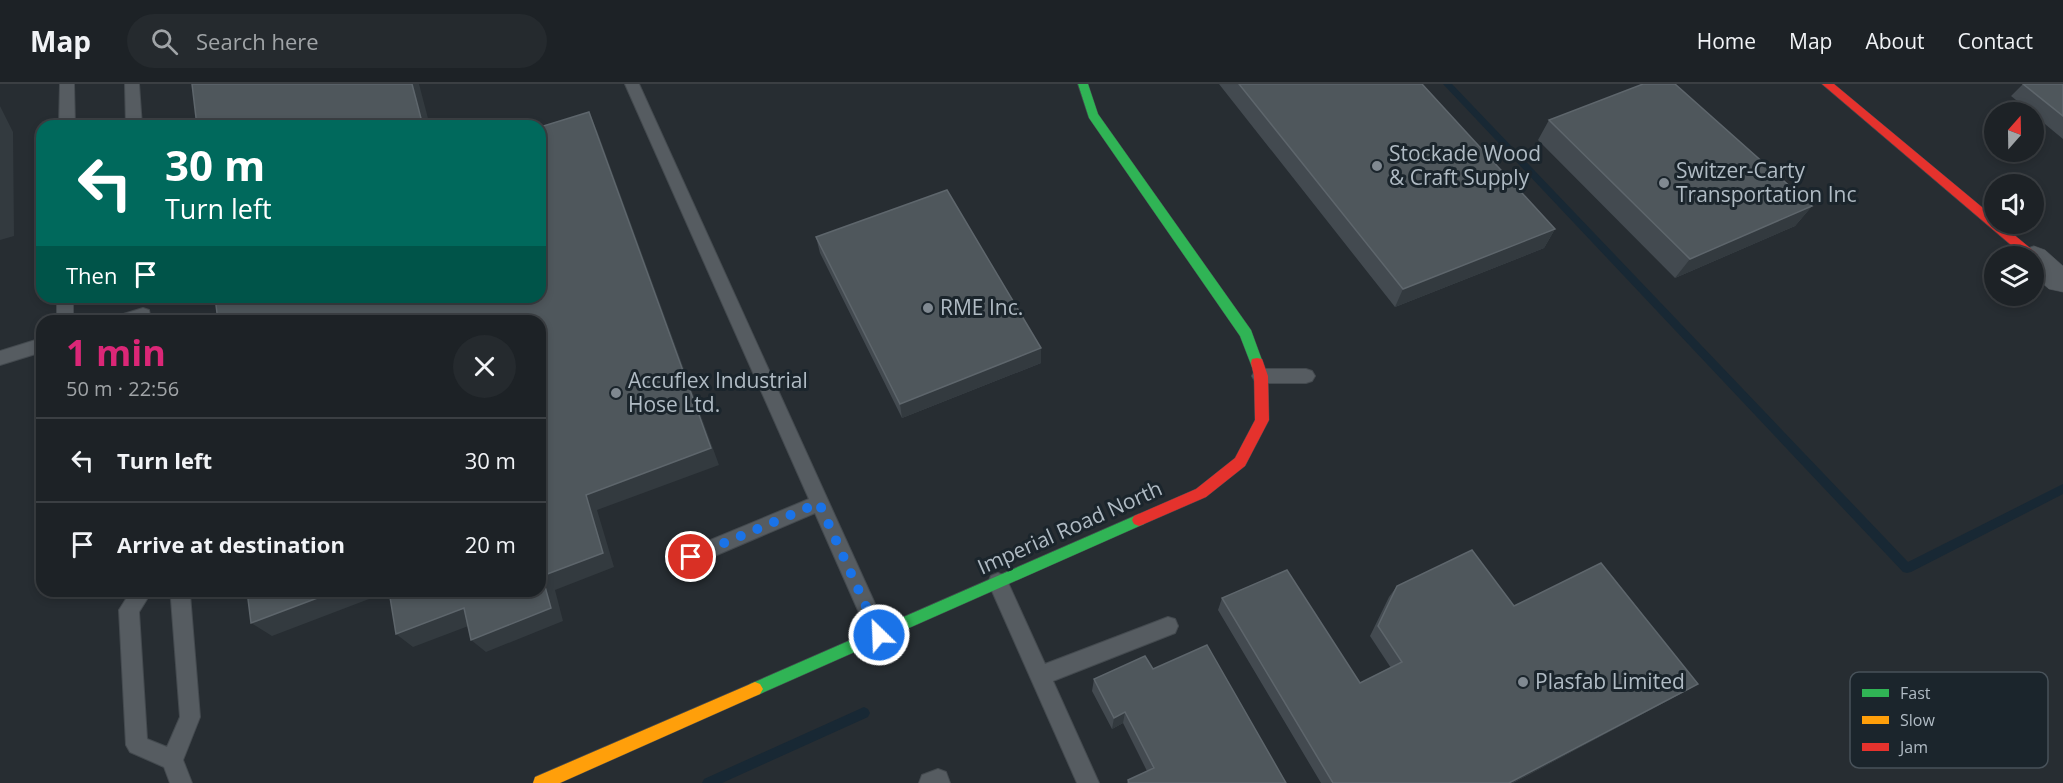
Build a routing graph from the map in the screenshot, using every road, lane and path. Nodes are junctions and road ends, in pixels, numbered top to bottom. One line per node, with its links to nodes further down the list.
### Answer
1 (67, 84): 6 (lane)
2 (132, 84): 7 (lane)
3 (632, 84): 15 (lane)
4 (1083, 84): 13 (street, Imperial Road North)
5 (1827, 84): 8 (street)
6 (67, 120)
7 (134, 120)
8 (2020, 246)
9 (2044, 266): 10 (street)
10 (2060, 280)
11 (36, 347): 12 (lane)
12 (0, 358)
13 (1261, 376): 14 (lane); 17 (street, Imperial Road North)
14 (1306, 376)
15 (819, 503): 16 (lane); 21 (lane)
16 (691, 557)
17 (998, 582): 21 (street, Imperial Road North); 22 (lane)
18 (138, 597): 23 (lane)
19 (180, 597): 23 (lane)
20 (1168, 626): 22 (lane)
21 (879, 635): 25 (street, Imperial Road North)
22 (1040, 676): 28 (lane)
23 (172, 760): 24 (lane)
24 (181, 783)
25 (541, 783)
26 (930, 783): 27 (lane)
27 (939, 783)
28 (1088, 783)

